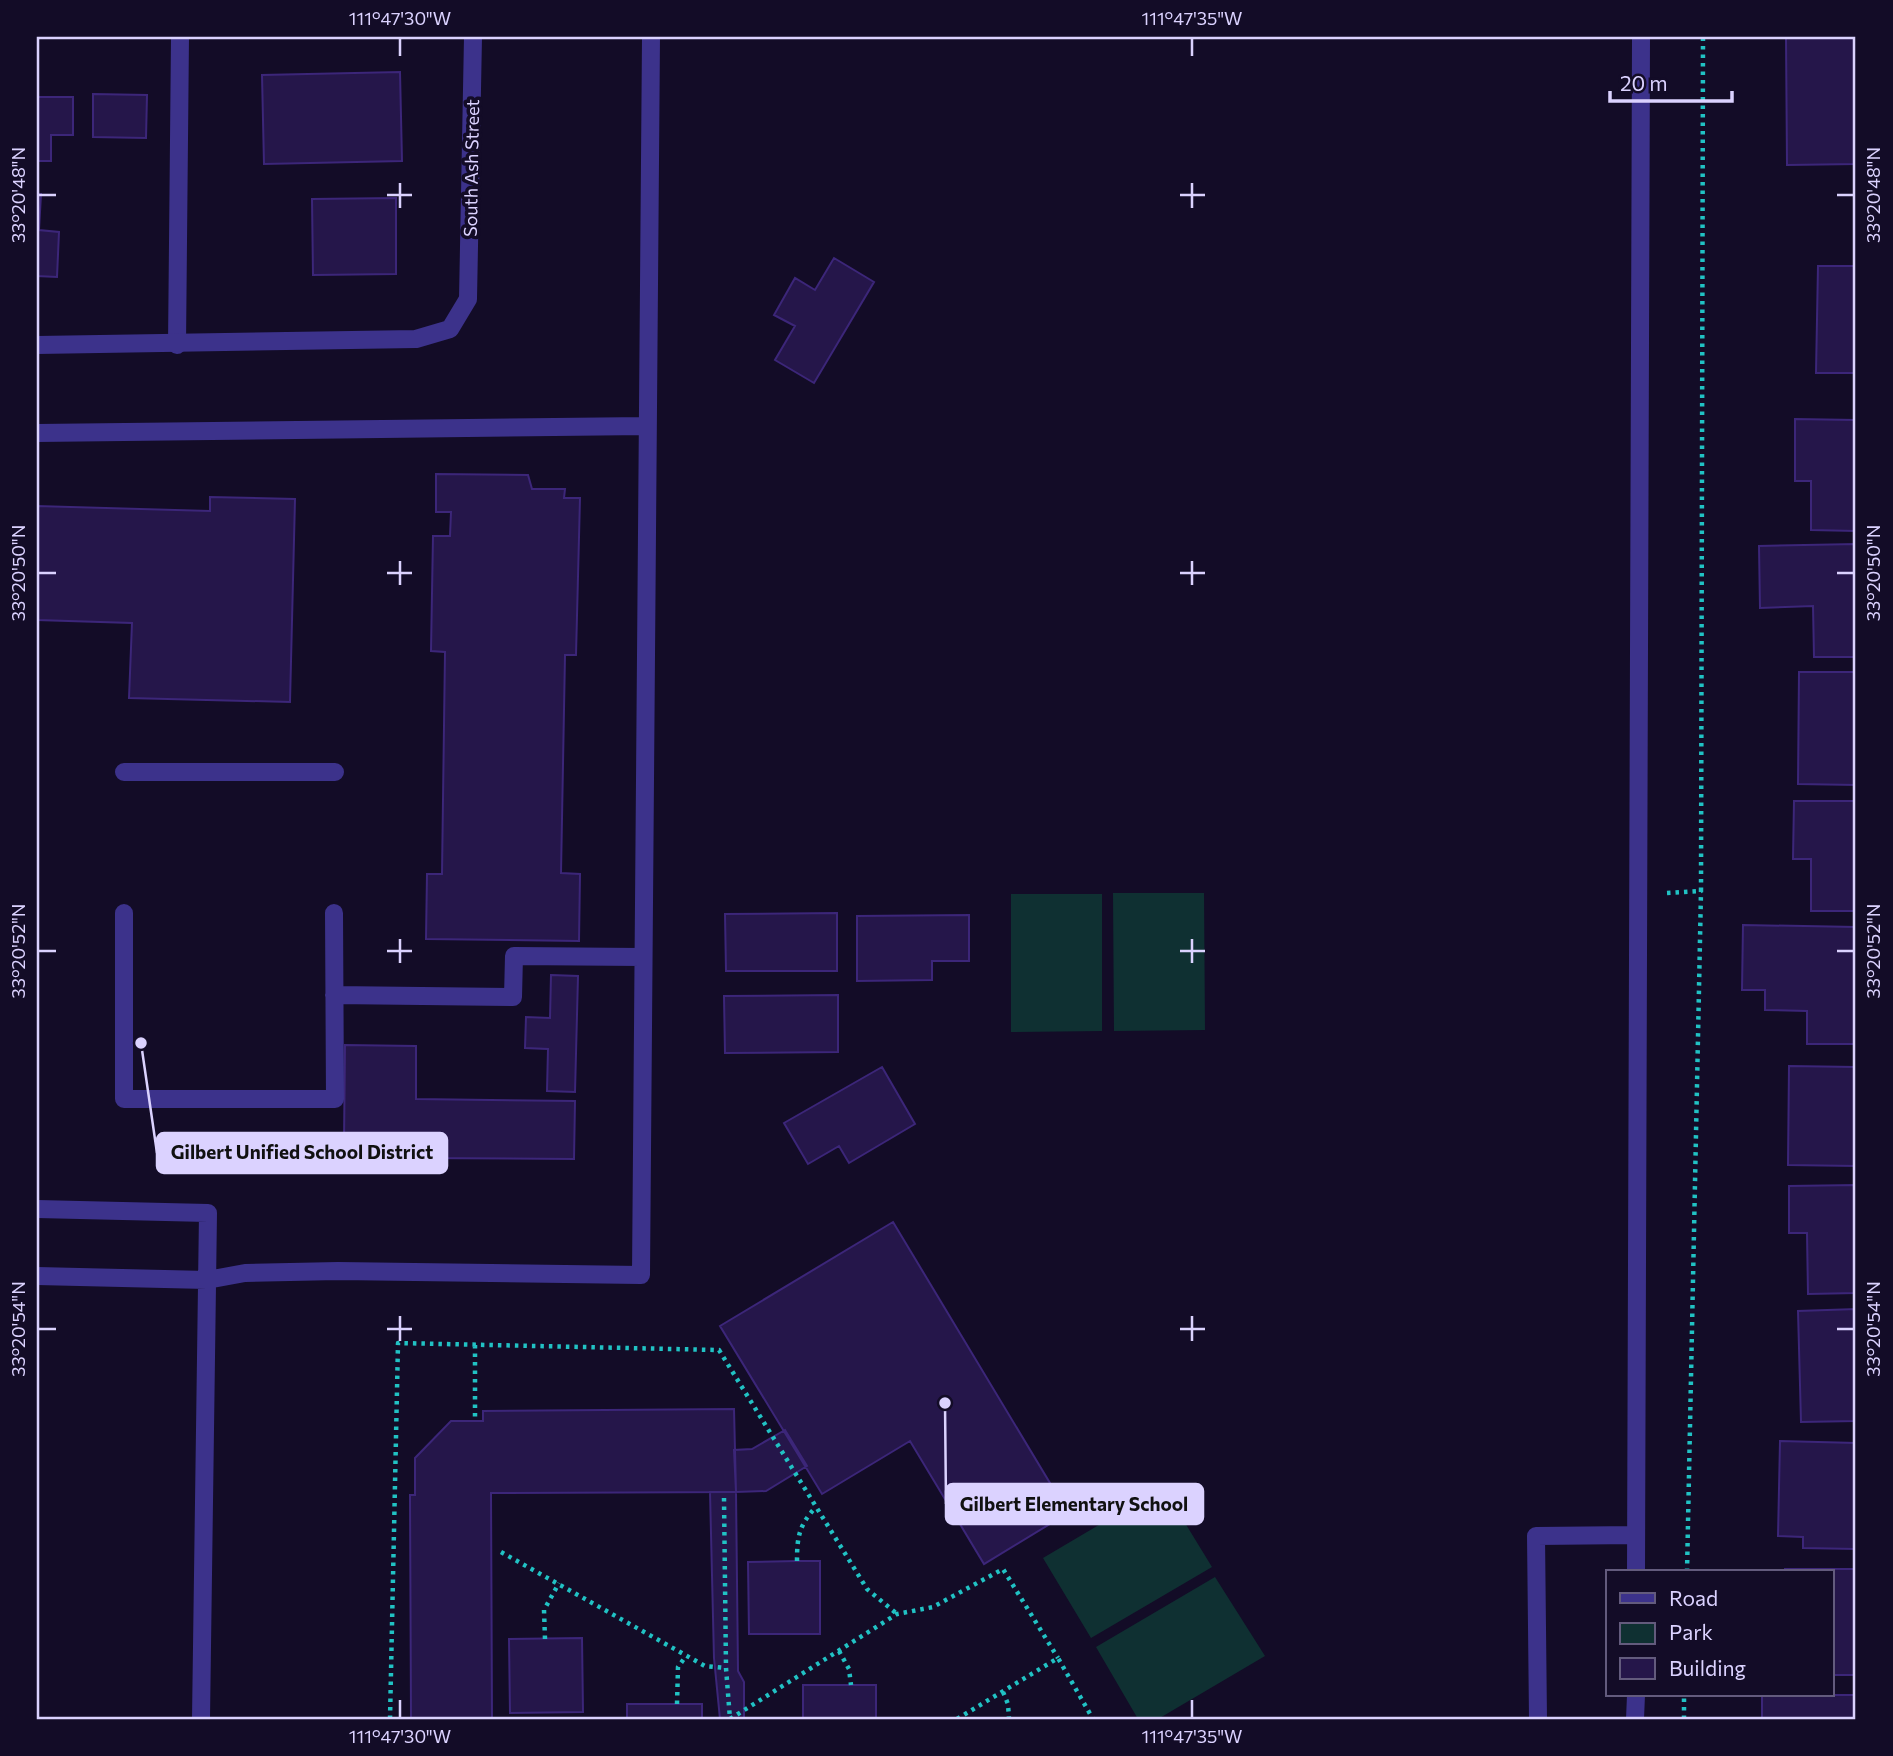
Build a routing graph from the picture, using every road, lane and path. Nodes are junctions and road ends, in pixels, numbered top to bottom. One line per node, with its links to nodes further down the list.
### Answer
1 (180, 37): 7 (street)
2 (473, 37): 7 (street, South Ash Street)
3 (651, 37): 8 (street)
4 (1641, 37): 13 (street)
5 (1703, 37): 12 (path)
6 (37, 345): 7 (street)
7 (177, 345)
8 (646, 426): 9 (street); 16 (street)
9 (37, 433)
10 (124, 772): 11 (street)
11 (335, 772)
12 (1701, 891): 13 (path); 29 (path)
13 (1638, 893): 25 (street)
14 (124, 913): 17 (street)
15 (334, 913): 17 (street)
16 (642, 957): 17 (street); 20 (street)
17 (334, 995)
18 (37, 1209): 20 (street)
19 (37, 1276): 20 (street)
20 (208, 1280): 42 (street)
21 (475, 1345): 22 (path); 24 (path); 43 (path)
22 (475, 1421)
23 (724, 1499): 36 (path)
24 (817, 1507): 27 (path); 31 (path)
25 (1636, 1535): 28 (street); 48 (street)
26 (501, 1552): 30 (path)
27 (797, 1561)
28 (1636, 1570)
29 (1687, 1570)
30 (558, 1584): 32 (path); 34 (path)
31 (897, 1614): 33 (path); 35 (path)
32 (545, 1639)
33 (839, 1651): 37 (path); 44 (path)
34 (686, 1656): 36 (path); 41 (path)
35 (1058, 1658): 38 (path); 47 (path)
36 (726, 1668): 44 (path)
37 (851, 1685)
38 (1003, 1692): 45 (path); 46 (path)
39 (1636, 1696): 49 (street)
40 (1684, 1696): 50 (path)
41 (677, 1704)
42 (201, 1719)
43 (390, 1719)
44 (730, 1719)
45 (957, 1719)
46 (1009, 1719)
47 (1093, 1719)
48 (1538, 1719)
49 (1635, 1719)
50 (1684, 1719)

